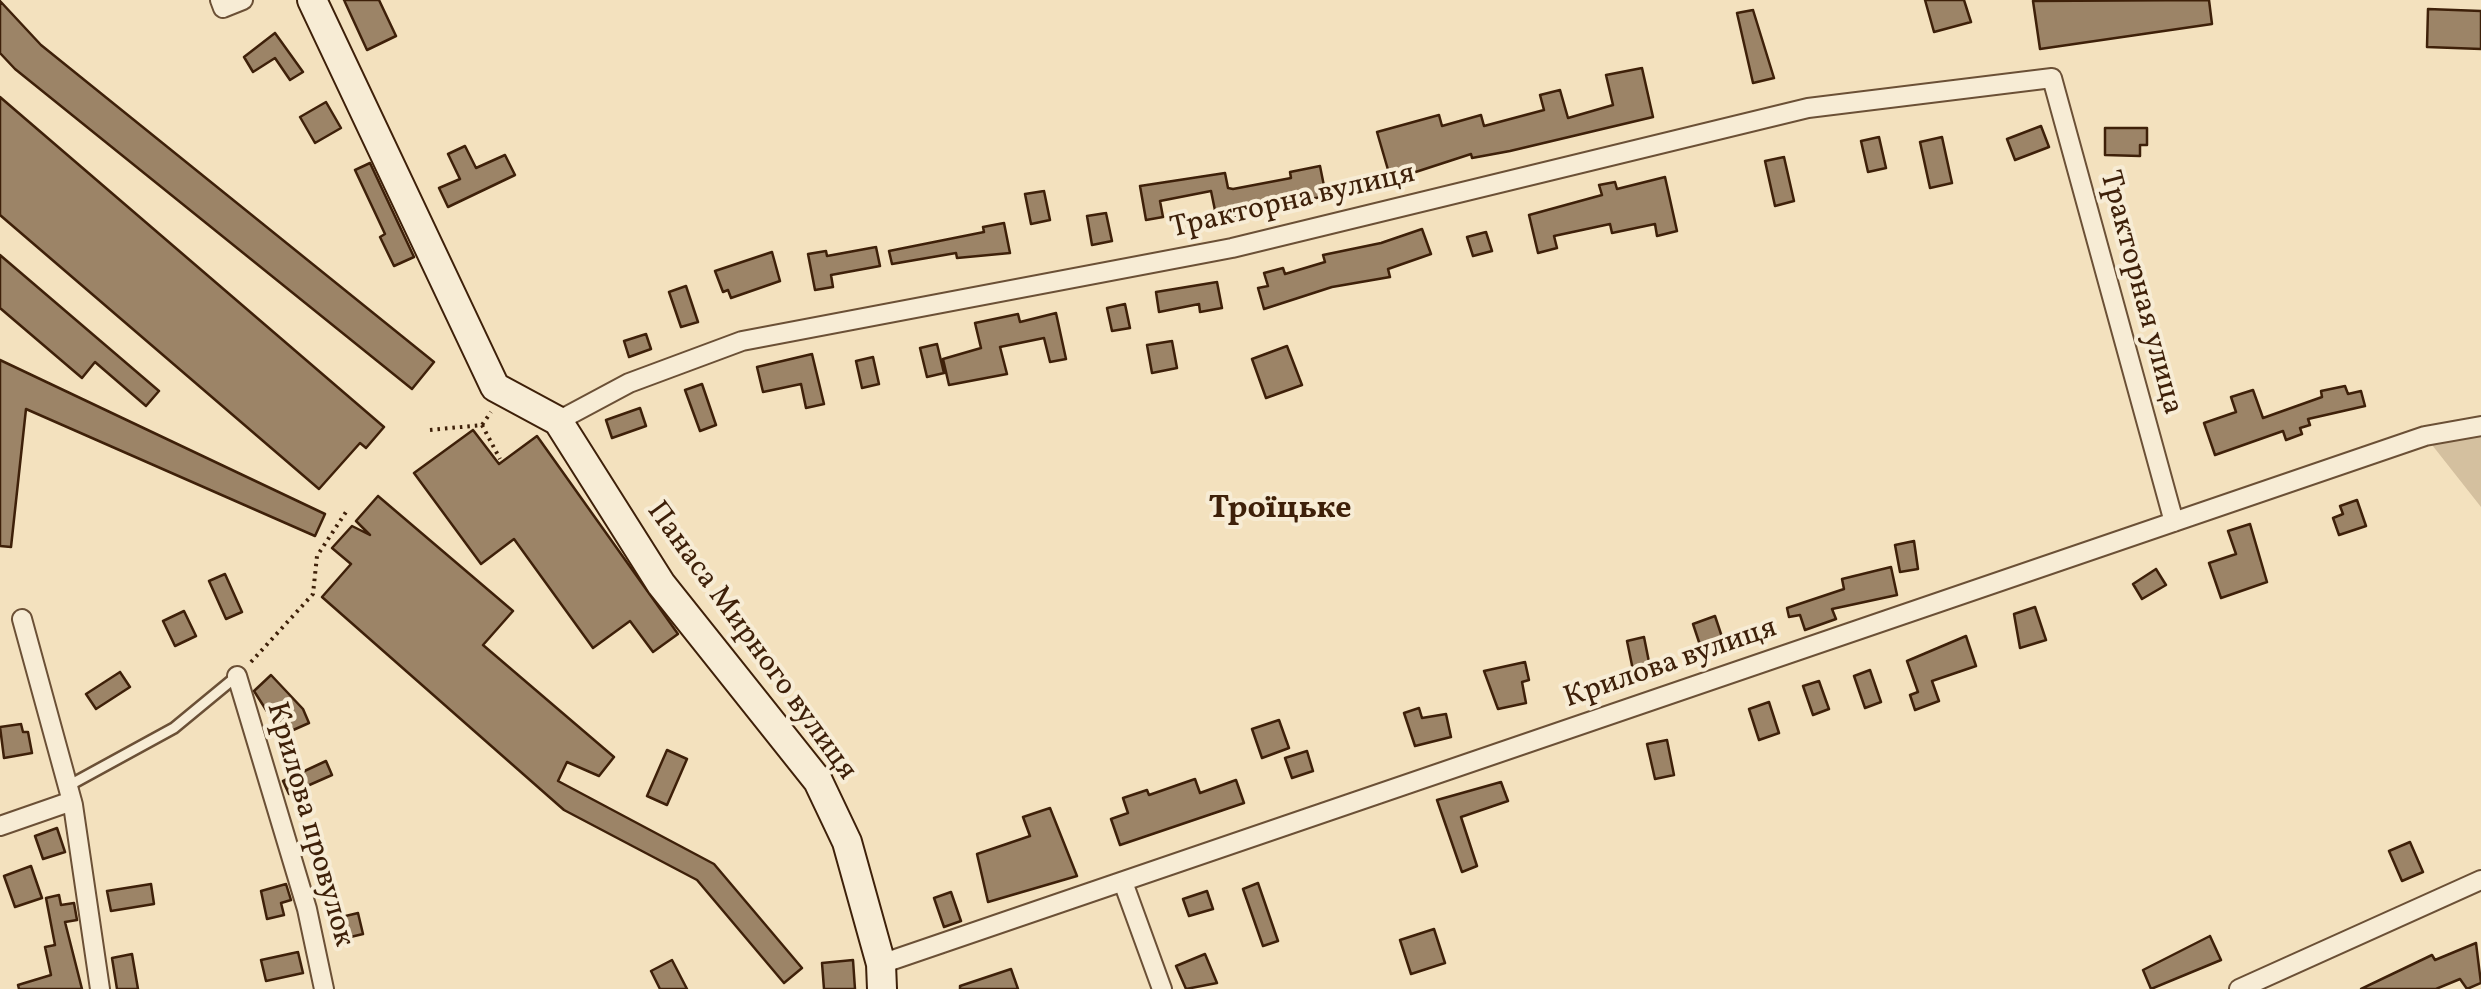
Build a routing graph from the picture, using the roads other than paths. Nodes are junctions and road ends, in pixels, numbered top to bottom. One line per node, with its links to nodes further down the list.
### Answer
1 (220, 0): 2 (street)
2 (243, 0)
3 (312, 0): 5 (street)
4 (2052, 78): 5 (street, Тракторна вулиця); 7 (street, Тракторная улица)
5 (558, 420): 14 (street, Панаса Мирного вулиця)
6 (2481, 426): 7 (street, Крилова вулиця)
7 (2174, 522): 13 (street, Крилова вулиця)
8 (22, 620): 10 (street)
9 (237, 676): 10 (lane); 16 (street, Крилова провулок)
10 (70, 794): 11 (street); 15 (street)
11 (0, 826)
12 (2481, 880): 18 (street)
13 (1123, 882): 14 (street, Крилова вулиця); 17 (street)
14 (882, 977)
15 (100, 989)
16 (324, 989)
17 (1162, 989)
18 (2239, 989)

